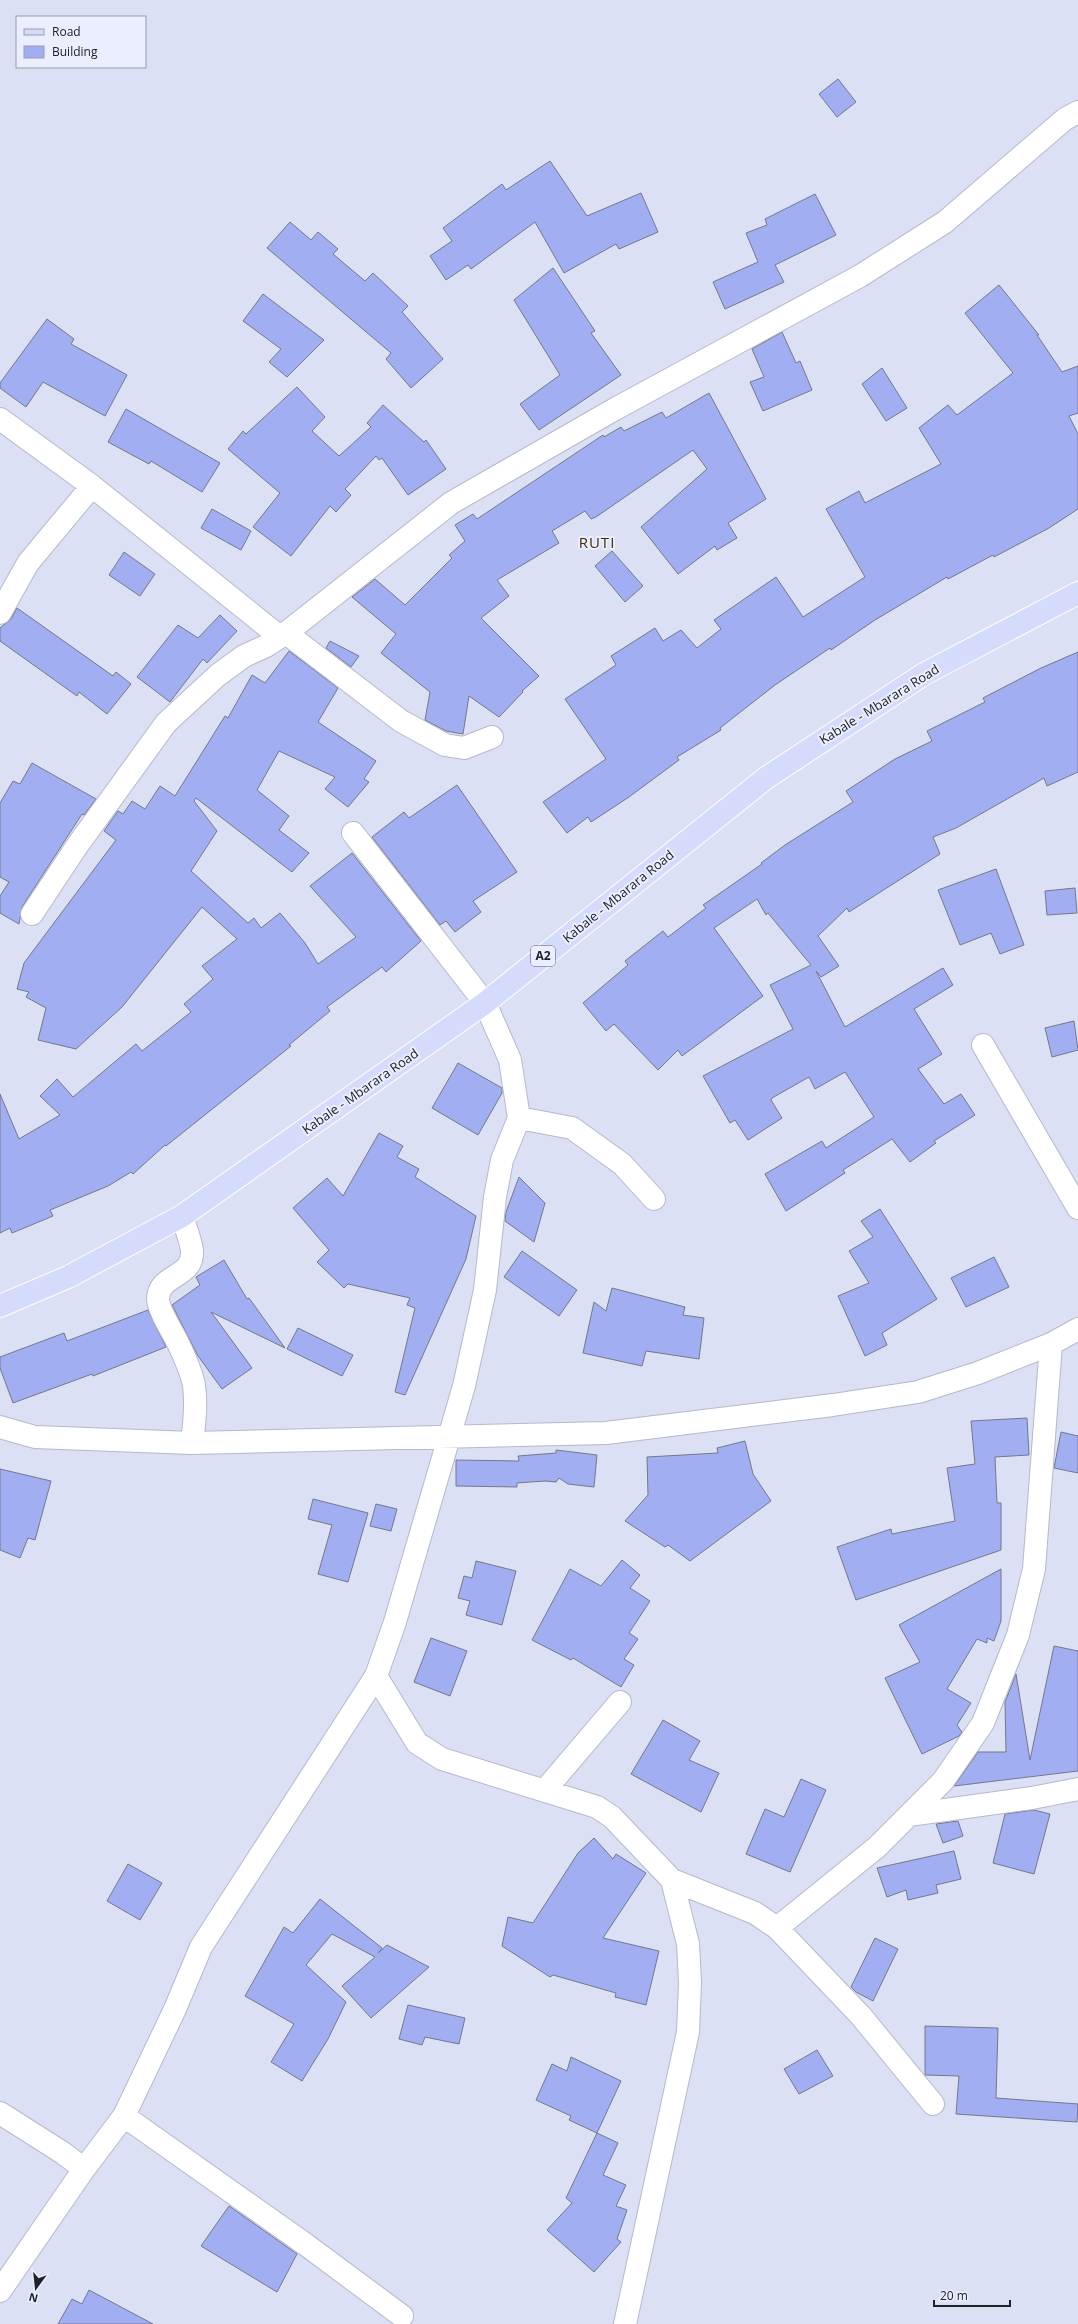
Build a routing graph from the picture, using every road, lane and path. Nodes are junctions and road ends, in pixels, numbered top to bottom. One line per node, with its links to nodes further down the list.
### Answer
1 (1078, 112): 6 (street)
2 (0, 419): 3 (street)
3 (92, 486): 5 (street); 6 (street)
4 (1078, 593): 10 (main road, Kabale - Mbarara Road / A2)
5 (0, 613)
6 (283, 635): 7 (street); 9 (street)
7 (492, 737)
8 (353, 833): 10 (street)
9 (32, 914)
10 (485, 1003): 12 (street); 15 (main road, Kabale - Mbarara Road / A2)
11 (983, 1045): 14 (street)
12 (519, 1118): 13 (street); 20 (street)
13 (654, 1199)
14 (1078, 1208)
15 (182, 1216): 16 (main road, Kabale - Mbarara Road / A2); 21 (street)
16 (0, 1306)
17 (1078, 1329): 18 (street)
18 (1051, 1344): 20 (street); 26 (street)
19 (0, 1427): 21 (street)
20 (448, 1436): 21 (street); 22 (street)
21 (192, 1443)
22 (376, 1676): 25 (street); 31 (street)
23 (620, 1702): 25 (street)
24 (1078, 1789): 26 (street)
25 (545, 1790): 27 (street)
26 (909, 1815): 28 (street)
27 (672, 1880): 28 (street); 35 (street)
28 (777, 1928): 29 (street)
29 (933, 2104)
30 (0, 2113): 32 (street)
31 (124, 2116): 32 (street); 34 (street)
32 (84, 2169): 33 (street)
33 (0, 2291)
34 (402, 2316)
35 (625, 2324)

